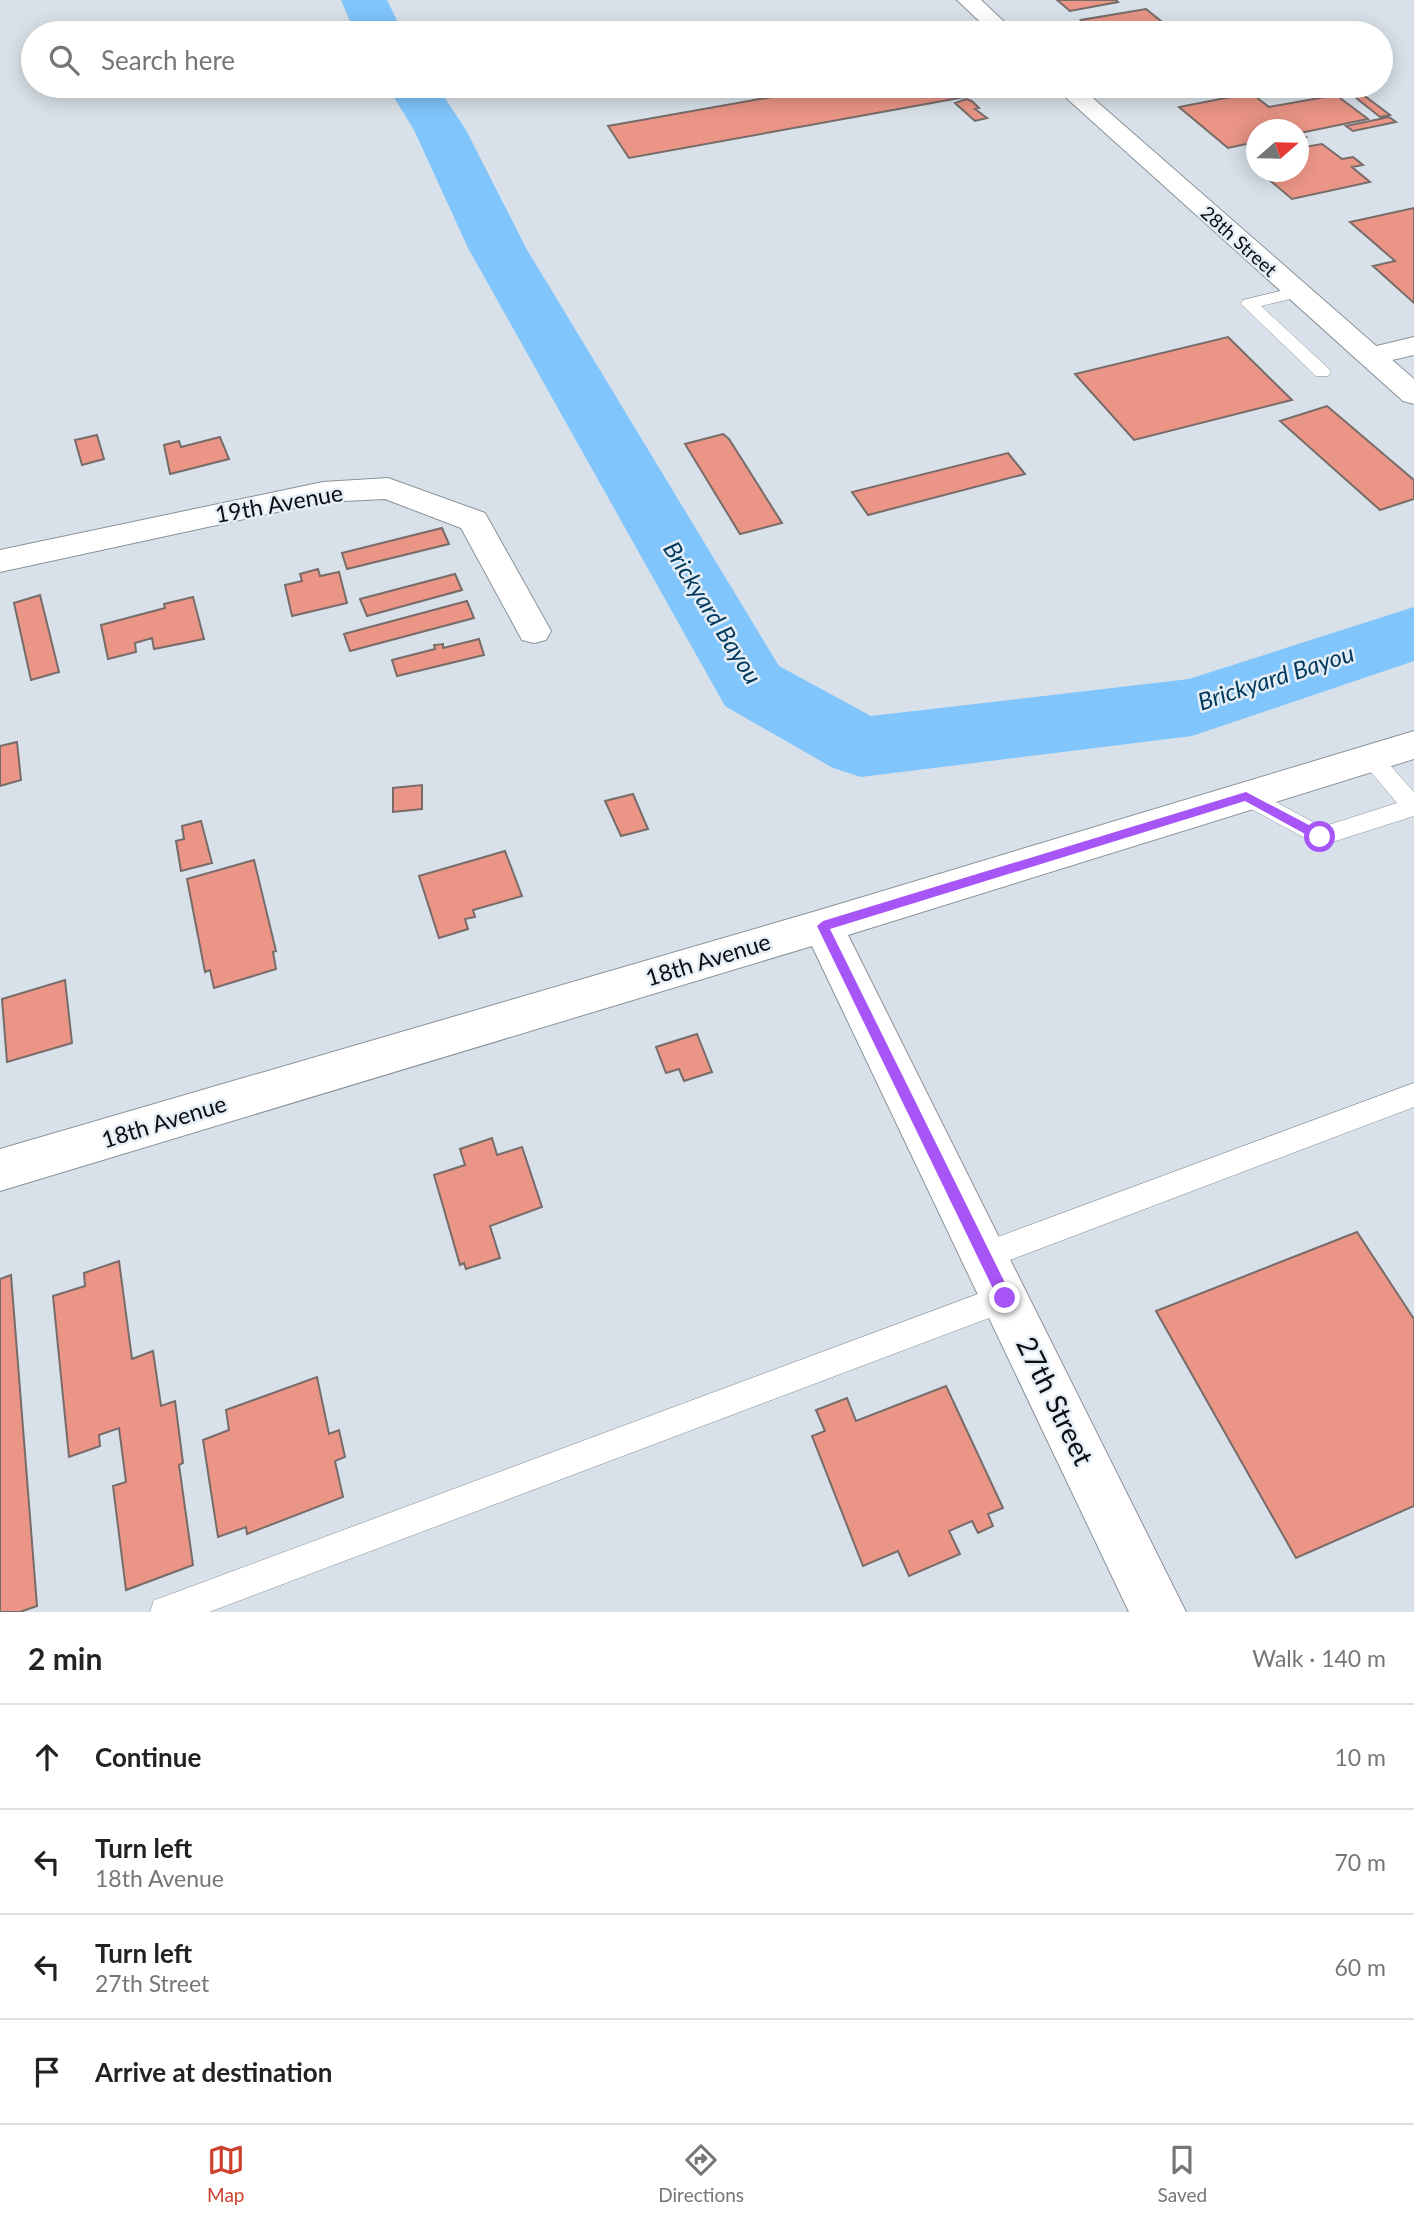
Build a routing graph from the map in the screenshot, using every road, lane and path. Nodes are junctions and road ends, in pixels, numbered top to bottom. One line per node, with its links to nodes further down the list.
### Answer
1 (968, 0): 2 (street)
2 (992, 21)
3 (1079, 98): 4 (street, 28th Street)
4 (1297, 292): 6 (street, 28th Street); 7 (lane)
5 (1414, 346): 6 (street)
6 (1370, 356): 8 (street, 28th Street)
7 (1322, 372)
8 (1414, 395)
9 (0, 561): 10 (street, 19th Avenue)
10 (534, 631)
11 (1414, 746): 12 (street, 18th Avenue)
12 (1371, 758): 13 (street, 18th Avenue); 14 (lane)
13 (1246, 796): 14 (lane); 15 (street, 18th Avenue)
14 (1413, 807)
15 (823, 926): 17 (street, 18th Avenue); 18 (street, 27th Street)
16 (1414, 1095): 18 (lane)
17 (0, 1170)
18 (984, 1256): 19 (street, 27th Street)
19 (1005, 1298): 20 (lane); 21 (street, 27th Street)
20 (166, 1612)
21 (1158, 1612)

